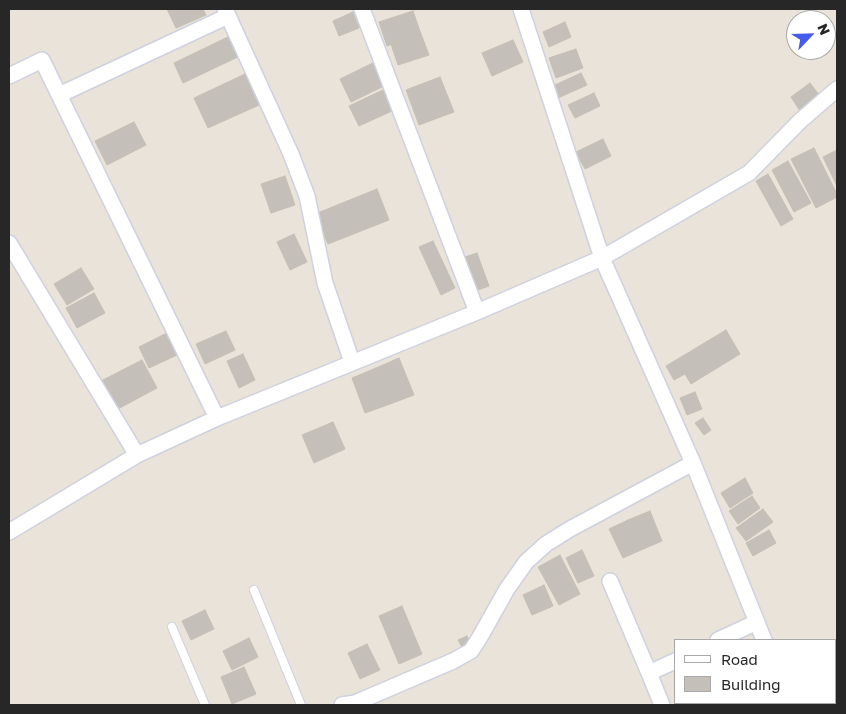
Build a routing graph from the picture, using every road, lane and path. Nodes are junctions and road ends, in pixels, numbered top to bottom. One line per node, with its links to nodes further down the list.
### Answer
1 (362, 9): 9 (street)
2 (521, 9): 8 (street)
3 (226, 12): 6 (street); 10 (street)
4 (9, 76): 6 (street)
5 (837, 89): 8 (street)
6 (59, 95): 11 (street)
7 (9, 243): 12 (street)
8 (602, 258): 9 (street); 13 (street)
9 (477, 312): 10 (street)
10 (352, 362): 11 (street)
11 (218, 418): 12 (street)
12 (137, 455): 14 (street)
13 (693, 464): 17 (street); 25 (street)
14 (9, 532)
15 (610, 581): 22 (street)
16 (254, 590): 24 (lane)
17 (757, 622): 19 (street); 20 (street)
18 (172, 628): 23 (lane)
19 (720, 639)
20 (764, 639)
21 (674, 660): 22 (street)
22 (649, 673): 26 (street)
23 (205, 705)
24 (301, 705)
25 (342, 705)
26 (662, 705)

